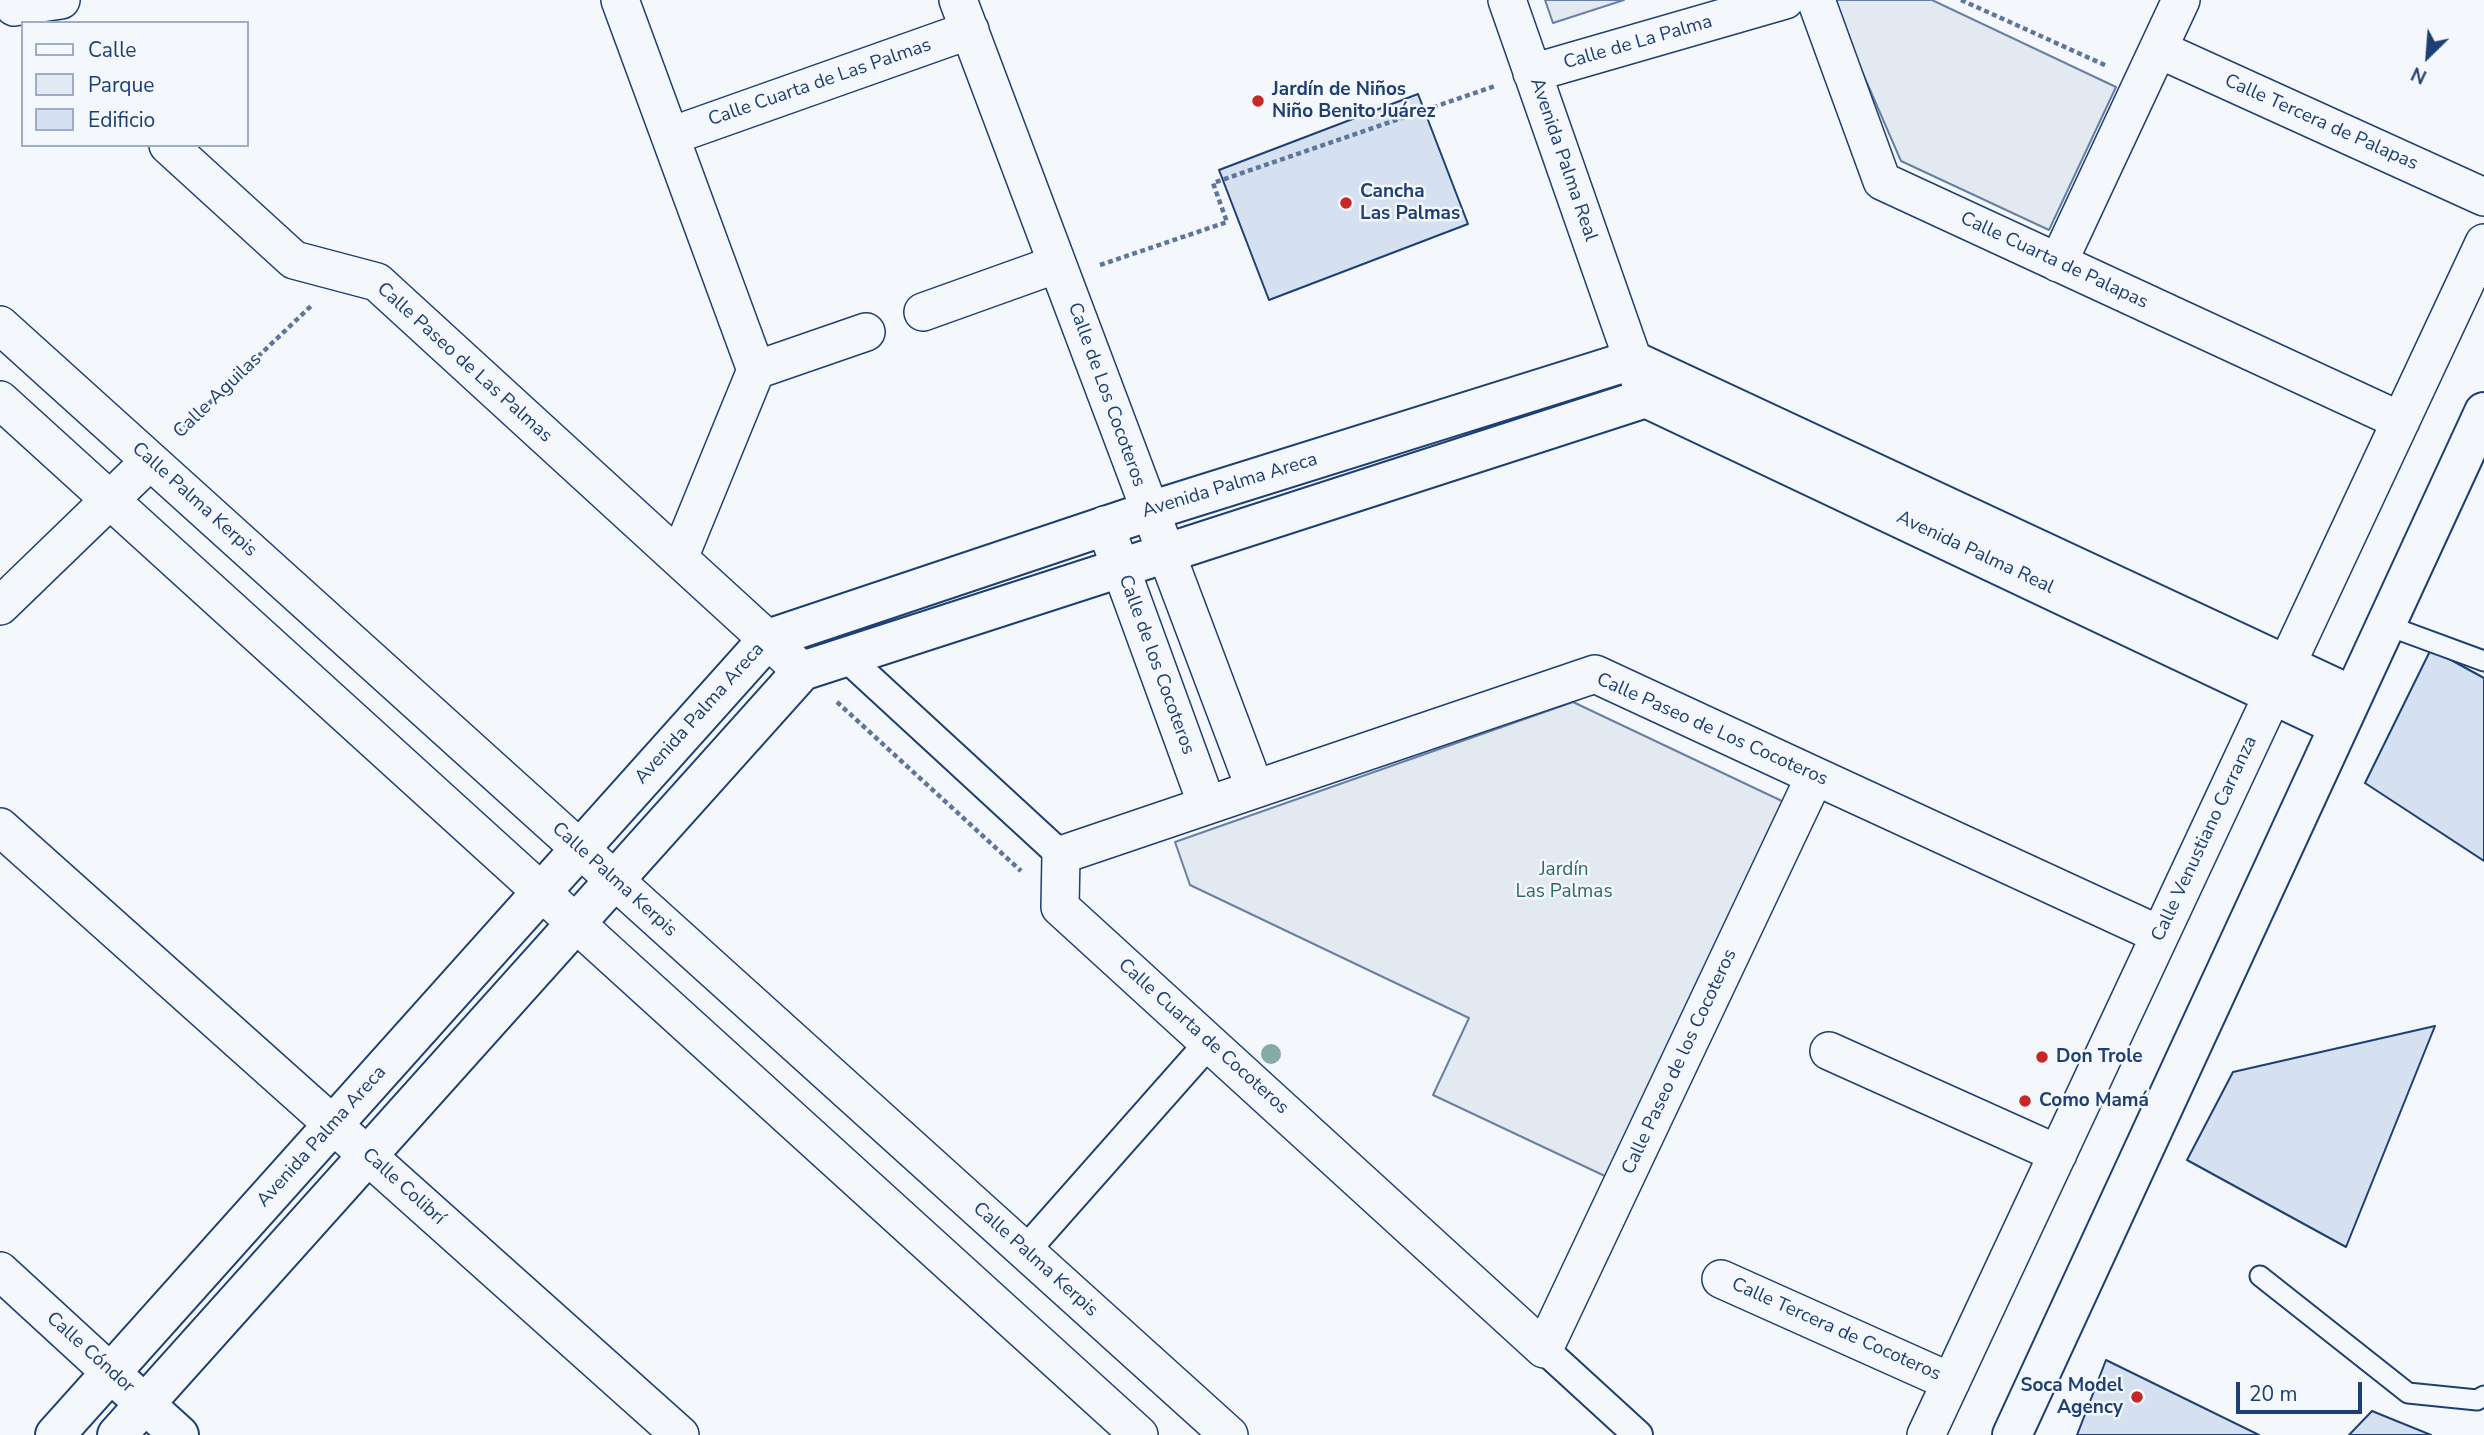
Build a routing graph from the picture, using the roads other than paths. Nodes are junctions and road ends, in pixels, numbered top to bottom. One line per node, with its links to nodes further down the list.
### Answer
1 (61, 0): 7 (street)
2 (620, 0): 11 (street)
3 (1507, 0): 10 (street, Avenida Palma Real)
4 (1785, 0): 10 (street, Calle de La Palma)
5 (1816, 0): 15 (street, Calle Cuarta de Palapas)
6 (2181, 0): 9 (street)
7 (23, 15)
8 (964, 15): 11 (street, Calle Cuarta de Las Palmas); 16 (street, Calle de Los Cocoteros)
9 (2158, 49): 13 (street, Calle Tercera de Palapas); 15 (street)
10 (1532, 74): 20 (street, Avenida Palma Real)
11 (671, 136): 21 (street)
12 (170, 147): 31 (street, Calle Paseo de Las Palmas)
13 (2484, 197)
14 (2484, 243): 25 (street, Calle Venustiano Carranza)
15 (2058, 262): 25 (street, Calle Cuarta de Palapas)
16 (1060, 271): 17 (street); 28 (street, Calle de Los Cocoteros)
17 (923, 312)
18 (0, 325): 26 (street, Calle Palma Kerpis)
19 (866, 332): 21 (street)
20 (1632, 360): 22 (street, Avenida Palma Real); 28 (street, Avenida Palma Areca); 39 (street, Avenida Palma Real)
21 (756, 370): 31 (street)
22 (1646, 398): 30 (street); 39 (street, Avenida Palma Real)
23 (0, 400): 27 (street)
24 (2484, 412): 34 (street)
25 (2401, 421): 39 (street, Calle Venustiano Carranza)
26 (150, 461): 27 (street); 45 (street, Calle Palma Kerpis)
27 (110, 500): 33 (street); 48 (street)
28 (1150, 511): 29 (street, Avenida Palma Areca); 30 (street, Calle de Los Cocoteros)
29 (1105, 526): 32 (street, Calle de los Cocoteros); 35 (street, Avenida Palma Areca)
30 (1166, 553): 32 (street); 42 (street, Calle de Los Cocoteros)
31 (678, 558): 35 (street, Calle Paseo de Las Palmas)
32 (1121, 567): 36 (street); 43 (street, Calle de los Cocoteros)
33 (0, 606)
34 (2386, 625): 37 (lane); 40 (street)
35 (768, 639): 38 (street); 45 (street, Avenida Palma Areca)
36 (846, 657): 38 (street); 46 (street)
37 (2484, 661)
38 (802, 671): 47 (street)
39 (2280, 680): 40 (street, Avenida Palma Real); 50 (street, Calle Venustiano Carranza)
40 (2346, 711): 73 (street)
41 (1815, 776): 42 (street, Calle Paseo de Los Cocoteros); 50 (street, Calle Paseo de Los Cocoteros); 60 (street, Calle Paseo de los Cocoteros)
42 (1255, 789): 43 (street, Calle Paseo de Los Cocoteros)
43 (1207, 805): 46 (street, Calle Paseo de Los Cocoteros)
44 (0, 827): 53 (street, Calle Colibrí)
45 (580, 849): 47 (street, Calle Palma Kerpis); 48 (street, Avenida Palma Areca)
46 (1061, 855): 51 (street, Calle Cuarta de Cocoteros)
47 (615, 881): 49 (street); 56 (street, Calle Palma Kerpis)
48 (541, 891): 49 (street); 53 (street, Avenida Palma Areca)
49 (576, 923): 55 (street); 70 (street)
50 (2160, 935): 54 (street, Calle Venustiano Carranza)
51 (1209, 1043): 56 (street); 60 (street, Calle Cuarta de Cocoteros)
52 (1829, 1051): 54 (street)
53 (333, 1125): 55 (street, Calle Colibrí); 61 (street, Avenida Palma Areca)
54 (2058, 1154): 62 (street, Calle Venustiano Carranza)
55 (368, 1156): 64 (street); 69 (street, Calle Colibrí)
56 (1025, 1251): 65 (street, Calle Palma Kerpis)
57 (0, 1271): 61 (street, Calle Cóndor)
58 (2260, 1276): 63 (lane)
59 (1721, 1279): 62 (street, Calle Tercera de Cocoteros)
60 (1544, 1349): 71 (street, Calle Cuarta de Cocoteros)
61 (111, 1373): 64 (street, Calle Cóndor); 66 (street, Avenida Palma Areca)
62 (1951, 1381): 72 (street, Calle Venustiano Carranza)
63 (2484, 1396)
64 (145, 1404): 67 (street); 68 (street, Calle Cóndor)
65 (1220, 1432)
66 (55, 1435)
67 (117, 1435)
68 (179, 1435)
69 (680, 1435)
70 (1139, 1435)
71 (1638, 1435)
72 (1926, 1435)
73 (2012, 1435)

